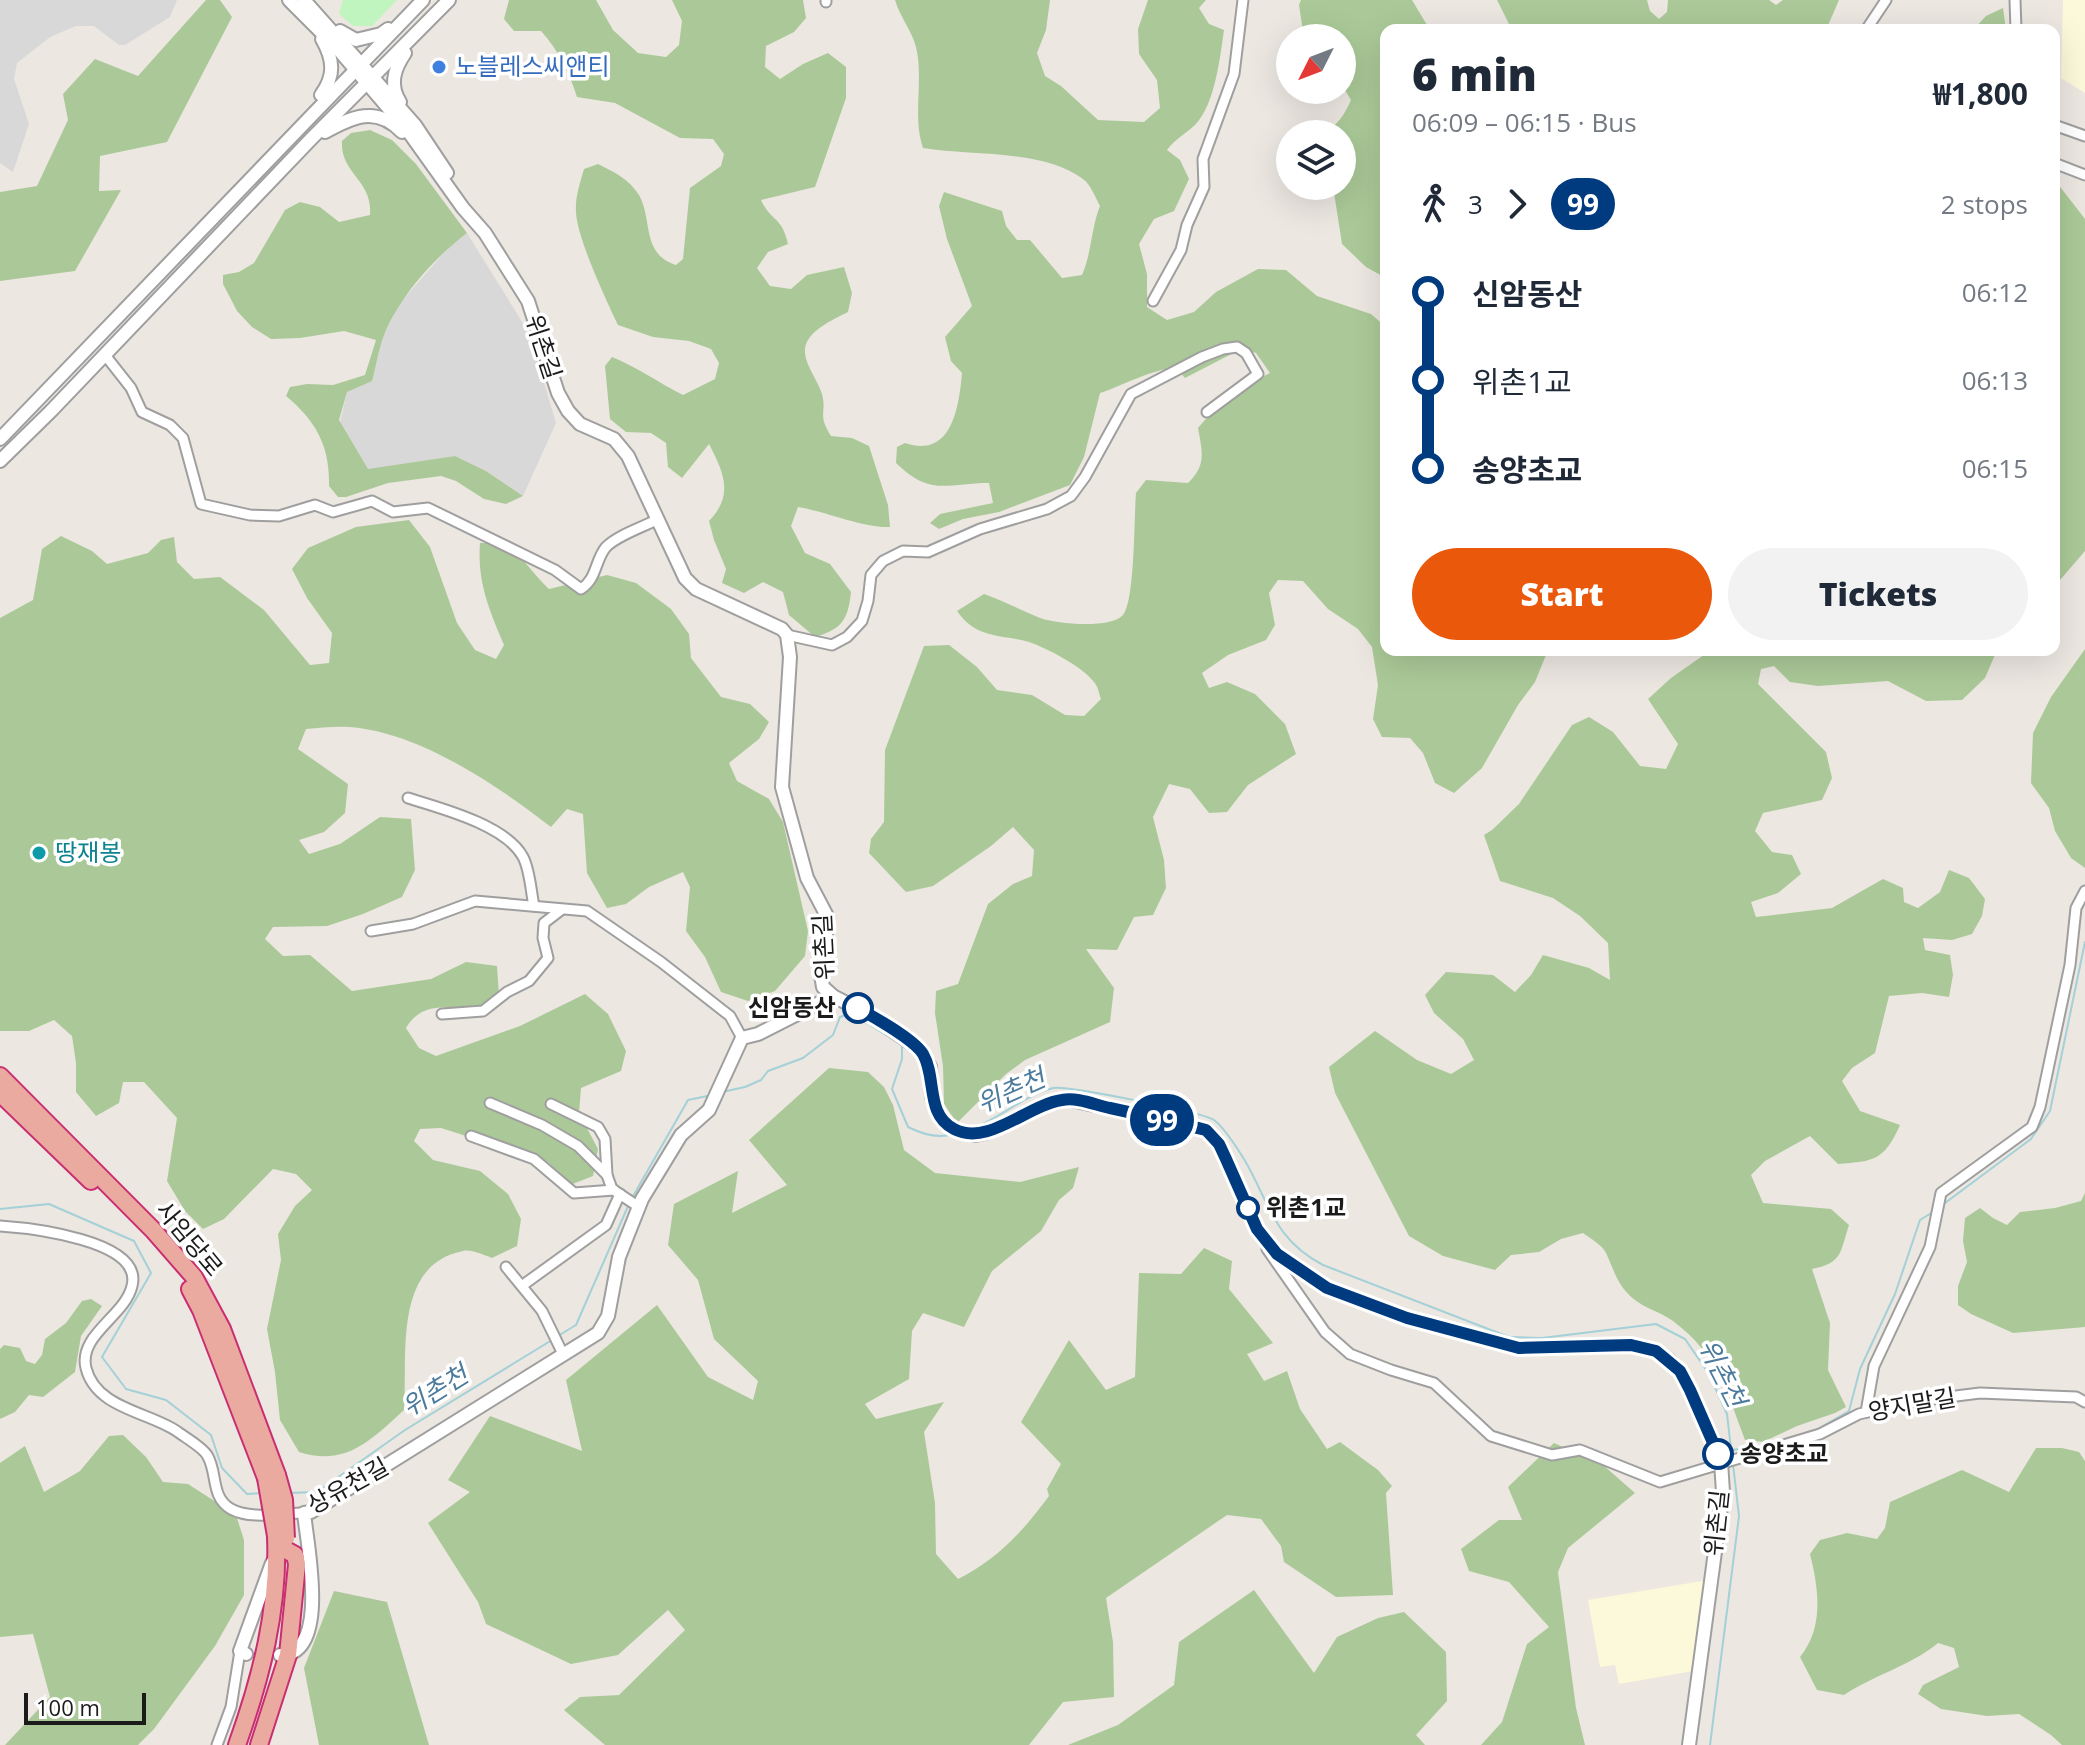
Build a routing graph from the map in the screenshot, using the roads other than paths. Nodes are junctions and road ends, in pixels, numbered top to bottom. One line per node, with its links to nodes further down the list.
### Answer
1 (289, 0): 13 (street)
2 (304, 0): 8 (street)
3 (423, 0): 9 (street)
4 (449, 0): 12 (street)
5 (1243, 0): 25 (street)
6 (1886, 0): 10 (street)
7 (2015, 0): 11 (street)
8 (314, 10): 9 (street); 14 (street)
9 (410, 13): 14 (street)
10 (1870, 24)
11 (2016, 24)
12 (425, 25): 15 (street); 16 (street)
13 (315, 26): 14 (street); 17 (street)
14 (358, 66): 15 (street); 17 (street)
15 (371, 80): 16 (street); 20 (street); 21 (street, 위촌길)
16 (415, 125): 24 (street)
17 (299, 126): 28 (street)
18 (2060, 127): 19 (street)
19 (2085, 136)
20 (311, 139): 21 (street); 26 (street)
21 (422, 152): 24 (street, 위촌길)
22 (2060, 165): 23 (street)
23 (2085, 175)
24 (463, 208): 30 (street, 위촌길)
25 (1153, 301)
26 (105, 355): 29 (street); 30 (street)
27 (1207, 412): 31 (street)
28 (0, 439)
29 (0, 461)
30 (656, 520): 31 (street, 위촌길)
31 (787, 635): 37 (street, 위촌길)
32 (408, 798): 34 (street)
33 (2085, 891): 53 (street)
34 (534, 906): 35 (street); 36 (street)
35 (561, 910): 38 (street); 39 (street)
36 (371, 931)
37 (833, 996): 39 (street); 48 (street, 위촌길)
38 (442, 1014)
39 (742, 1038): 46 (street, 상유천길)
40 (0, 1076): 55 (highway, 사임당로)
41 (0, 1093): 55 (highway, 사임당로)
42 (490, 1103): 45 (street)
43 (551, 1104): 45 (street)
44 (471, 1136): 46 (street)
45 (607, 1175): 46 (street)
46 (627, 1199): 50 (street); 51 (street, 상유천길)
47 (0, 1226): 56 (street, 상유천길)
48 (1264, 1237): 54 (street, 위촌길); 54 (street, 양지말길)
49 (506, 1267): 50 (street)
50 (523, 1285): 51 (street)
51 (558, 1343): 56 (street, 상유천길)
52 (2085, 1402): 53 (street, 양지말길)
53 (1866, 1412): 54 (street, 양지말길)
54 (1724, 1462): 64 (street, 위촌길)
55 (272, 1477): 57 (highway, bridge)
56 (304, 1513): 59 (street)
57 (281, 1543): 58 (street); 59 (highway); 61 (highway); 62 (highway)
58 (243, 1652): 60 (street)
59 (284, 1655): 63 (highway)
60 (217, 1745)
61 (237, 1745)
62 (248, 1745)
63 (259, 1745)
64 (1689, 1745)

